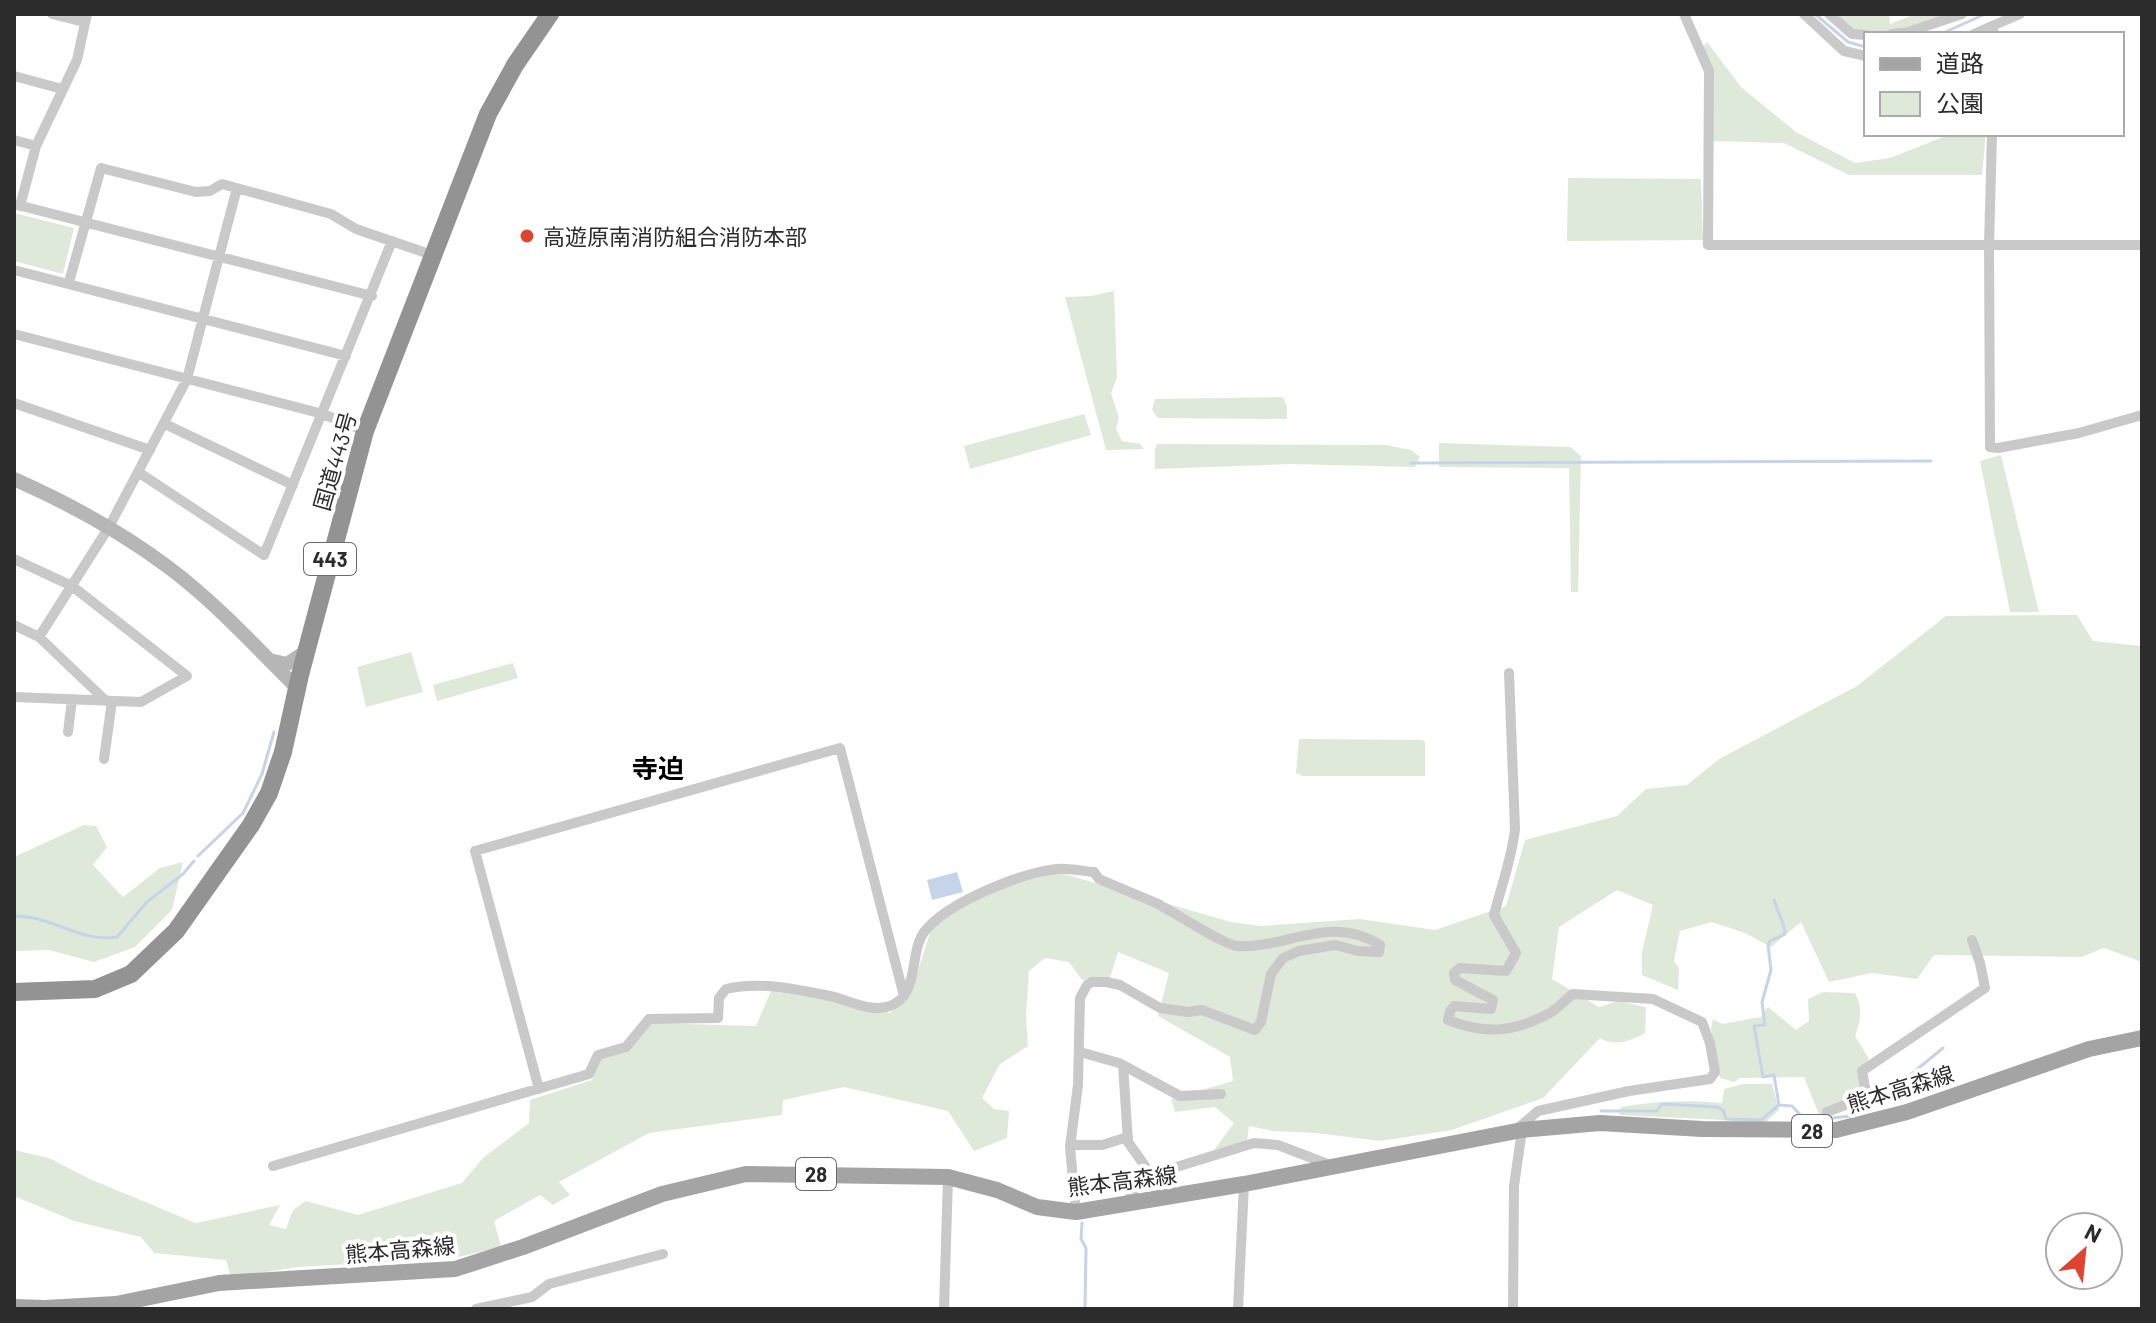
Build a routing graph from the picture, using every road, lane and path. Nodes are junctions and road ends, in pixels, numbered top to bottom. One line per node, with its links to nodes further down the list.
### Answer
1 (52, 14): 8 (street)
2 (550, 14): 24 (highway, 国道443号 / 443)
3 (1684, 14): 22 (street)
4 (1804, 14): 12 (street)
5 (1829, 14): 11 (street)
6 (1962, 14): 10 (street)
7 (2020, 14): 9 (street)
8 (86, 18): 14 (street)
9 (1993, 30)
10 (1908, 32)
11 (1864, 35)
12 (1864, 56)
13 (14, 76): 14 (street)
14 (62, 89): 17 (street)
15 (1992, 136): 22 (street)
16 (14, 140): 17 (street)
17 (36, 146): 19 (street)
18 (237, 188): 20 (street); 21 (street); 25 (street)
19 (17, 205): 20 (street)
20 (86, 223): 25 (street); 27 (street)
21 (392, 241): 24 (street); 28 (street)
22 (1989, 245): 23 (street); 35 (street)
23 (2142, 245)
24 (432, 255): 37 (highway, 国道443号 / 443)
25 (218, 257): 28 (street); 29 (street)
26 (14, 270): 27 (street)
27 (69, 282): 29 (street)
28 (372, 296): 31 (street)
29 (204, 318): 31 (street); 32 (street)
30 (14, 334): 32 (street)
31 (346, 356): 34 (street)
32 (187, 379): 34 (street); 36 (street)
33 (14, 403): 38 (street)
34 (323, 414): 37 (street); 41 (street)
35 (2142, 415)
36 (165, 424): 38 (street); 41 (street)
37 (365, 431): 47 (highway, 国道443号 / 443)
38 (150, 450): 39 (street)
39 (138, 472): 41 (street); 42 (street)
40 (14, 479): 42 (street)
41 (293, 485)
42 (109, 527): 44 (street); 48 (street)
43 (14, 559): 44 (street)
44 (72, 586): 46 (street); 53 (street)
45 (14, 625): 46 (street)
46 (39, 637): 53 (street)
47 (305, 652): 48 (street); 50 (highway, 国道443号 / 443)
48 (268, 659): 50 (street)
49 (1509, 673): 65 (street)
50 (297, 688): 57 (highway, 国道443号 / 443)
51 (14, 697): 52 (street)
52 (72, 699): 53 (street); 54 (street)
53 (109, 701): 55 (street)
54 (68, 732)
55 (104, 759)
56 (1972, 940): 64 (street)
57 (14, 992)
58 (904, 996): 60 (street); 62 (street); 62 (street)
59 (2142, 1038): 64 (main road, 熊本高森線 / 28)
60 (1080, 1052): 61 (street); 67 (street)
61 (1123, 1065): 63 (street); 66 (street)
62 (539, 1089): 68 (street)
63 (1221, 1094)
64 (1827, 1130): 65 (main road, 熊本高森線 / 28)
65 (1517, 1131): 69 (main road, 熊本高森線 / 28); 81 (street)
66 (1128, 1137): 67 (street); 70 (street)
67 (1070, 1145): 74 (street)
68 (273, 1166)
69 (1333, 1166): 70 (street); 72 (main road, 熊本高森線 / 28)
70 (1152, 1176): 73 (street)
71 (948, 1177): 74 (main road, 熊本高森線 / 28); 76 (main road, 熊本高森線 / 28); 79 (street)
72 (1244, 1184): 73 (main road, 熊本高森線 / 28); 80 (street)
73 (1126, 1204): 74 (main road, 熊本高森線 / 28)
74 (1076, 1212)
75 (663, 1254): 78 (street)
76 (117, 1306): 77 (main road, 熊本高森線 / 28)
77 (14, 1307)
78 (476, 1309)
79 (944, 1309)
80 (1238, 1309)
81 (1513, 1309)

